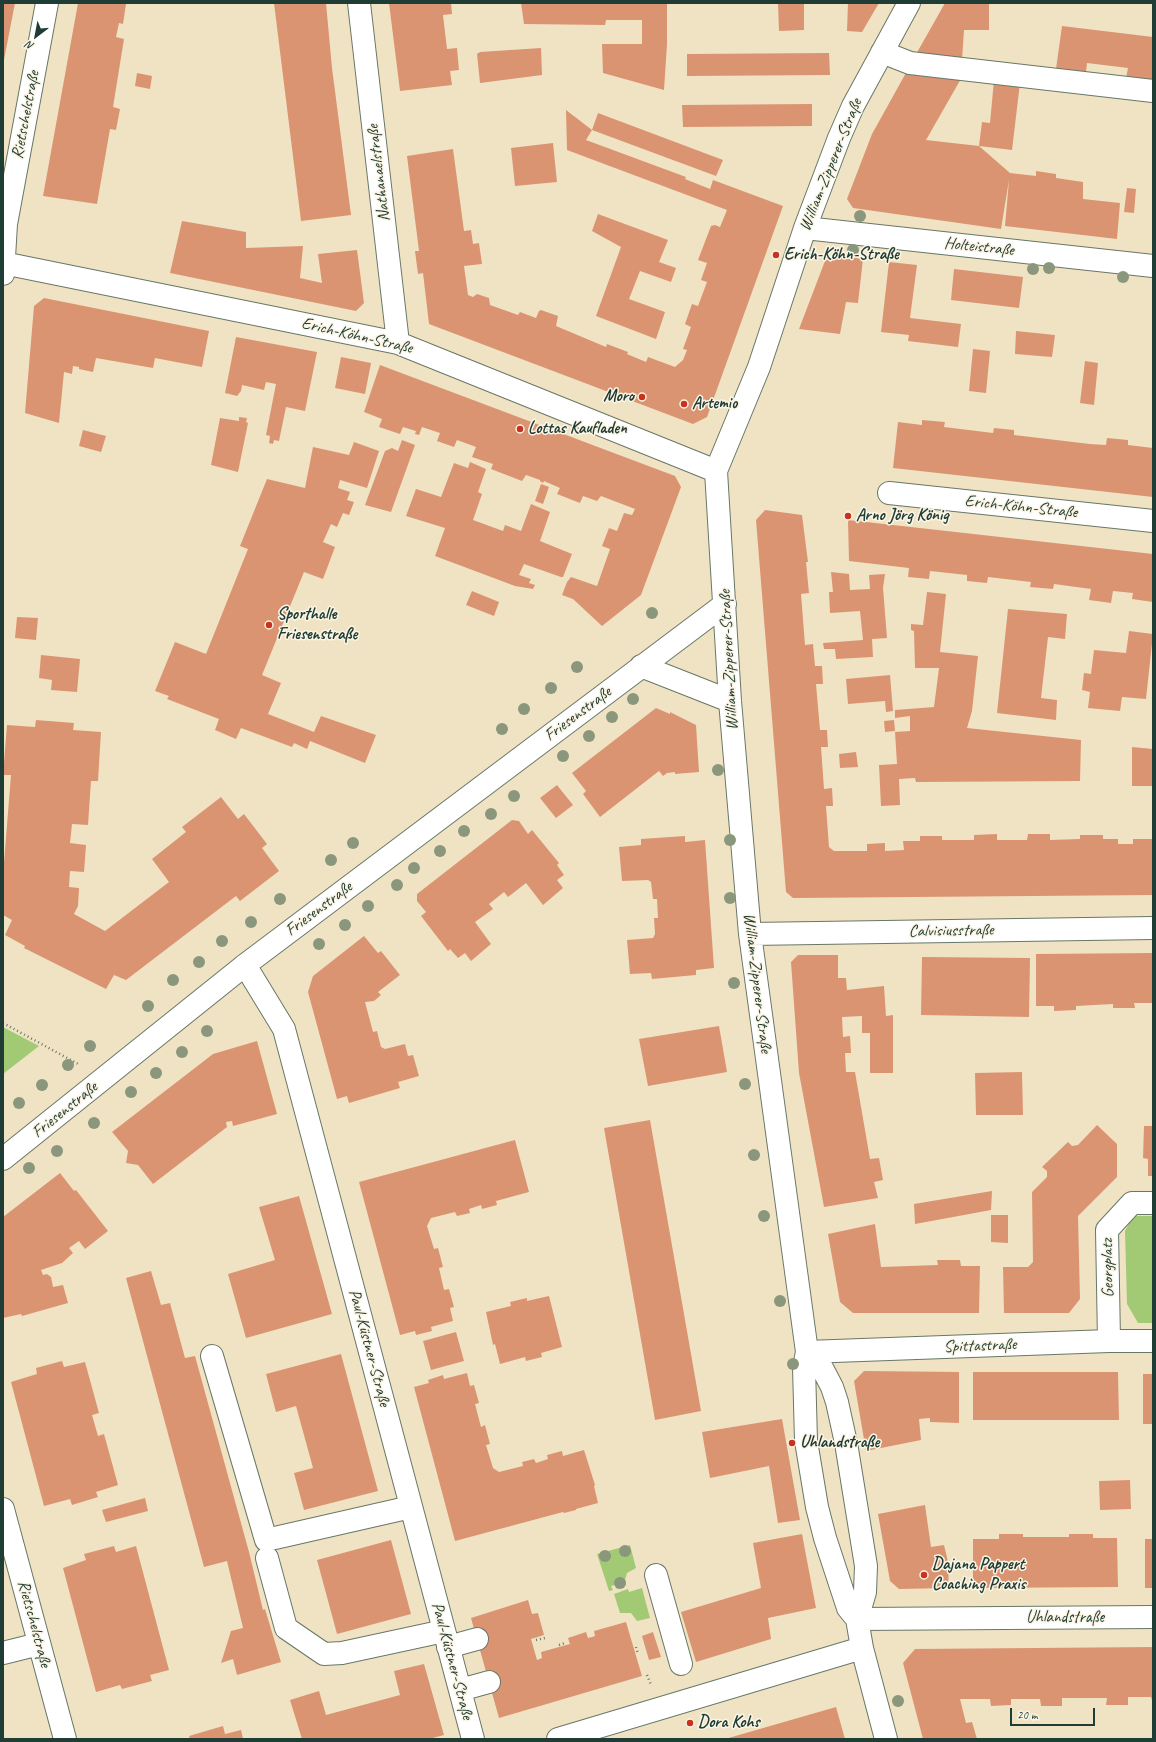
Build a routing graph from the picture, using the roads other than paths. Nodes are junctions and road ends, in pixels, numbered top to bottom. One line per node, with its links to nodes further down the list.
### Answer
1 (47, 3): 8 (street, Rietschelstraße)
2 (359, 3): 9 (street, Nathanaelstraße)
3 (909, 3): 4 (street, William-Zipperer-Straße)
4 (882, 52): 5 (street); 6 (street, William-Zipperer-Straße)
5 (1153, 91)
6 (805, 228): 7 (street, Holteistraße); 10 (street, William-Zipperer-Straße)
7 (1153, 266)
8 (3, 267): 9 (street, Erich-Köhn-Straße)
9 (398, 343): 10 (street, Erich-Köhn-Straße)
10 (716, 471): 13 (street, William-Zipperer-Straße)
11 (889, 493): 12 (street, Erich-Köhn-Straße)
12 (1153, 521)
13 (725, 604): 14 (street, Friesenstraße); 15 (street, William-Zipperer-Straße)
14 (641, 666): 15 (street); 18 (street, Friesenstraße)
15 (730, 701): 17 (street, William-Zipperer-Straße)
16 (1153, 928): 17 (street, Calvisiusstraße)
17 (750, 934): 23 (street, William-Zipperer-Straße)
18 (244, 965): 19 (street, Friesenstraße); 25 (street, Paul-Küstner-Straße)
19 (3, 1159)
20 (1153, 1203): 21 (street, Georgplatz)
21 (1109, 1341): 22 (street, Spittastraße); 23 (street, Spittastraße)
22 (1153, 1341)
23 (807, 1352): 30 (street, William-Zipperer-Straße); 30 (street, William-Zipperer-Straße)
24 (212, 1356): 25 (street)
25 (411, 1507): 31 (street, Paul-Küstner-Straße)
26 (3, 1509): 33 (street, Rietschelstraße)
27 (267, 1558): 31 (street)
28 (656, 1575): 36 (street)
29 (1153, 1617): 30 (street, Uhlandstraße)
30 (857, 1619): 34 (street, William-Zipperer-Straße)
31 (446, 1639): 32 (street); 38 (street, Paul-Küstner-Straße)
32 (477, 1639)
33 (39, 1644): 35 (street); 39 (street, Rietschelstraße)
34 (862, 1648): 41 (street); 42 (street, William-Zipperer-Straße)
35 (3, 1653)
36 (681, 1664)
37 (489, 1682): 38 (street)
38 (460, 1690): 40 (street, Paul-Küstner-Straße)
39 (65, 1739)
40 (473, 1739)
41 (558, 1739)
42 (886, 1739)

